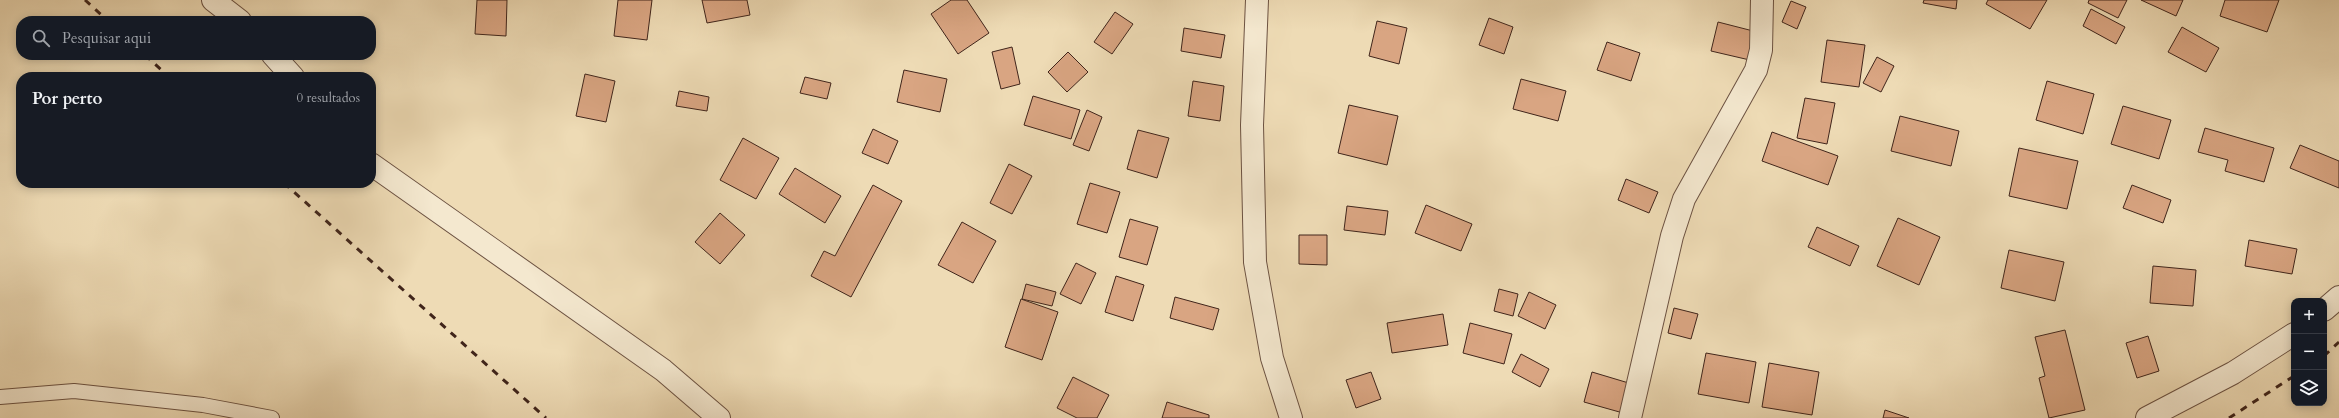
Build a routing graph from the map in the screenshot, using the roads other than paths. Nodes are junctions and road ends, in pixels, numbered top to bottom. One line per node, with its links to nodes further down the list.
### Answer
1 (213, 0): 4 (street)
2 (1257, 0): 14 (street)
3 (1762, 0): 15 (street)
4 (234, 16)
5 (278, 60): 6 (street)
6 (288, 72)
7 (376, 168): 13 (street)
8 (2339, 298): 9 (street)
9 (2327, 308)
10 (2291, 336): 16 (street)
11 (0, 397): 12 (lane)
12 (272, 418)
13 (719, 418)
14 (1291, 418)
15 (1630, 418)
16 (2147, 418)

